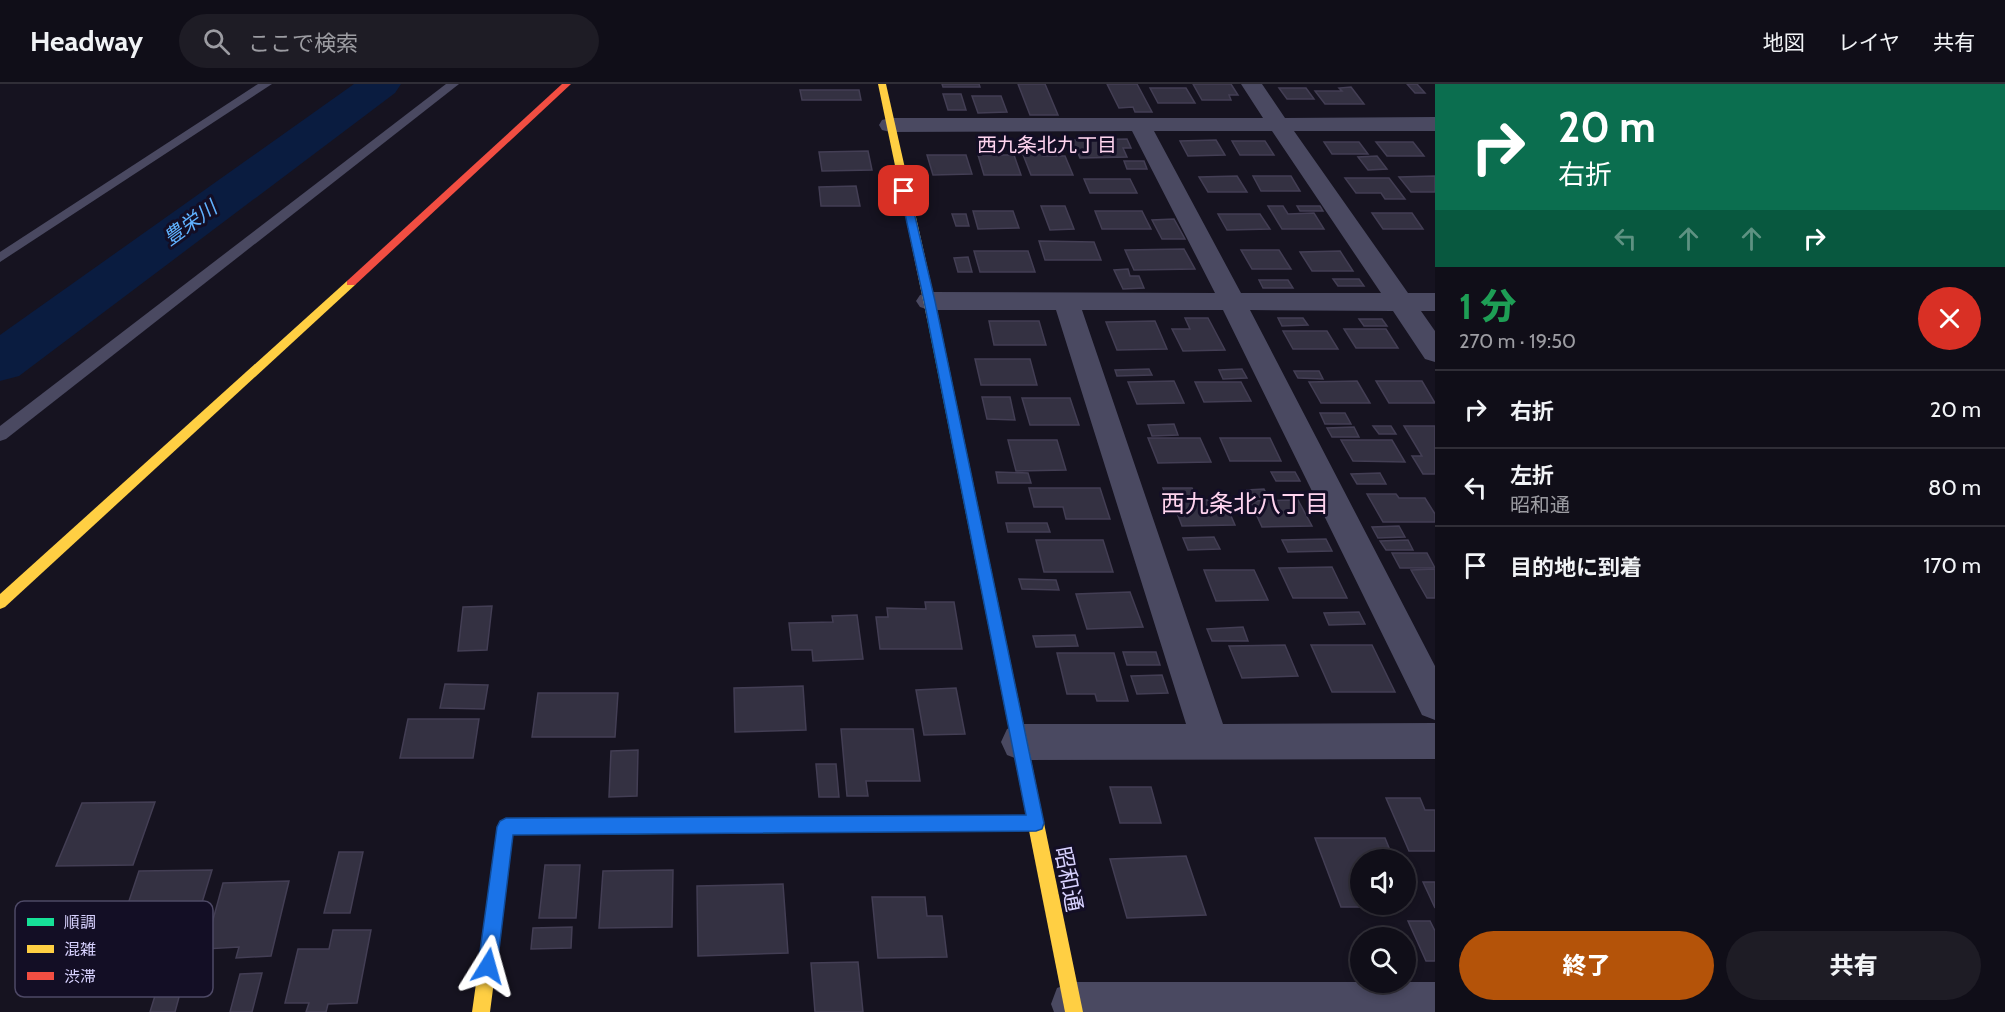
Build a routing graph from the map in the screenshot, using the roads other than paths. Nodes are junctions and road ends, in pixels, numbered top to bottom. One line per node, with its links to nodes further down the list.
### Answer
1 (266, 84): 11 (lane)
2 (453, 84): 18 (lane)
3 (567, 84): 19 (street)
4 (882, 84): 9 (street, 昭和通)
5 (1251, 84): 7 (street)
6 (1139, 124): 7 (street); 9 (street); 14 (street)
7 (1278, 124): 8 (street); 15 (street)
8 (1428, 124): 10 (street)
9 (890, 125): 12 (street, 昭和通)
10 (1435, 142)
11 (0, 258)
12 (929, 301): 13 (street); 23 (street, 昭和通)
13 (1066, 301): 14 (street); 21 (street)
14 (1232, 301): 15 (street); 20 (street)
15 (1401, 302): 16 (street); 17 (street)
16 (1435, 302)
17 (1435, 352)
18 (0, 435)
19 (0, 603)
20 (1435, 703)
21 (1210, 741): 22 (street); 23 (street)
22 (1435, 741)
23 (1020, 742): 24 (street, 昭和通)
24 (1036, 823): 26 (street, 昭和通); 27 (street)
25 (1435, 1004): 26 (street)
26 (1073, 1008)
27 (482, 1012)

